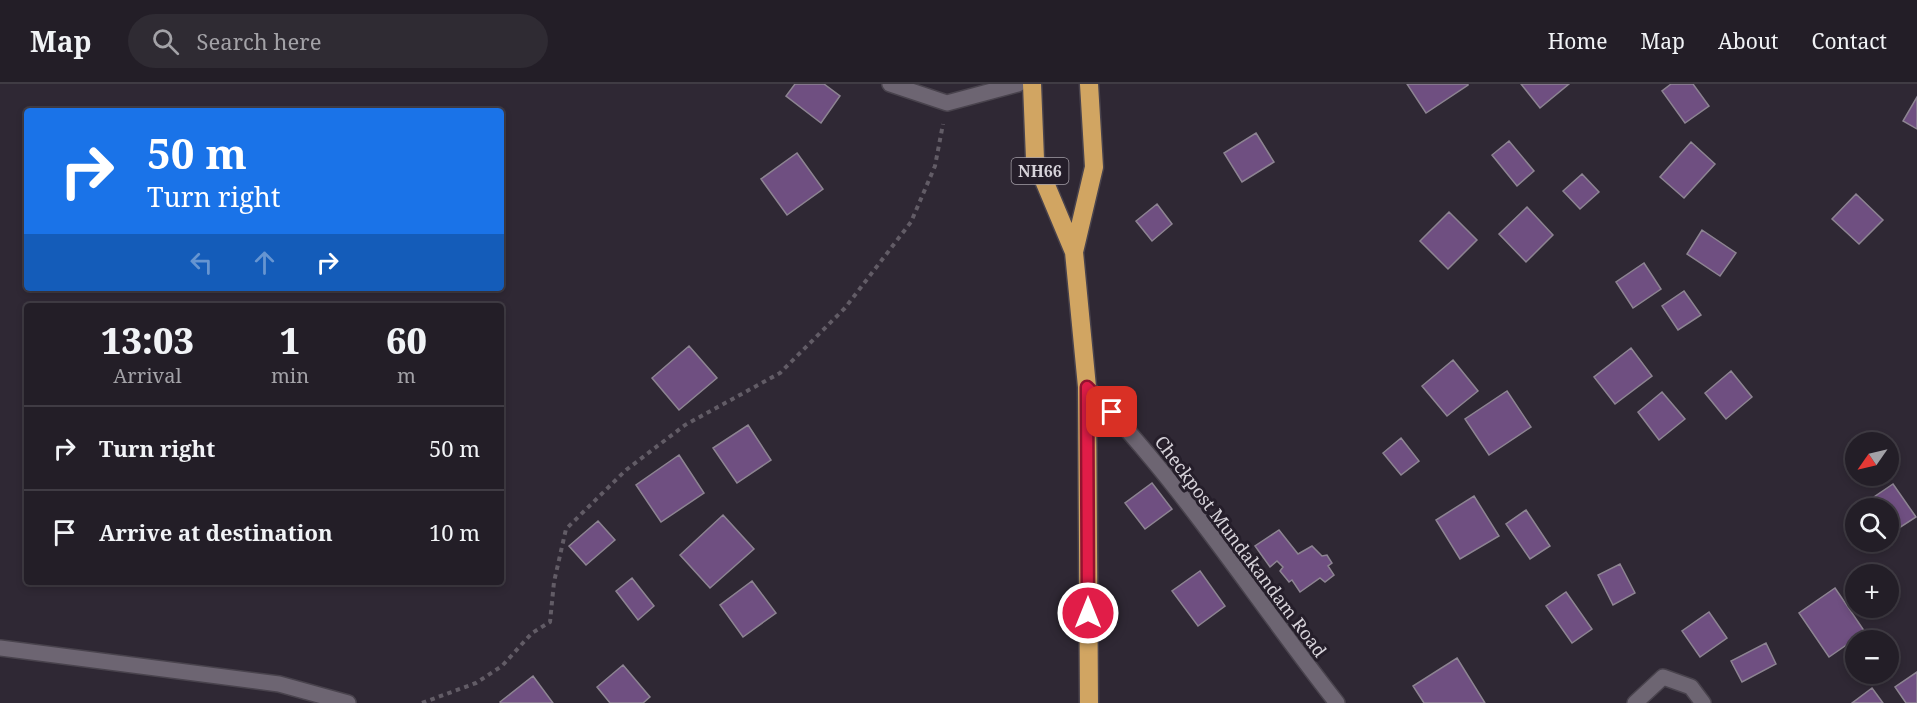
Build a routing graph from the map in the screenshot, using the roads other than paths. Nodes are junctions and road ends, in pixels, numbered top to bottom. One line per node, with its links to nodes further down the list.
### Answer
1 (890, 84): 2 (street)
2 (1018, 84)
3 (1032, 84): 5 (highway, NH66)
4 (1089, 84): 5 (highway, NH66)
5 (1074, 252): 6 (highway, NH66)
6 (1087, 387): 9 (highway, NH66); 10 (street, Checkpost Mundakandam Road)
7 (0, 648): 8 (street)
8 (348, 703)
9 (1089, 703)
10 (1337, 703)
11 (1635, 703): 12 (street)
12 (1702, 703)

